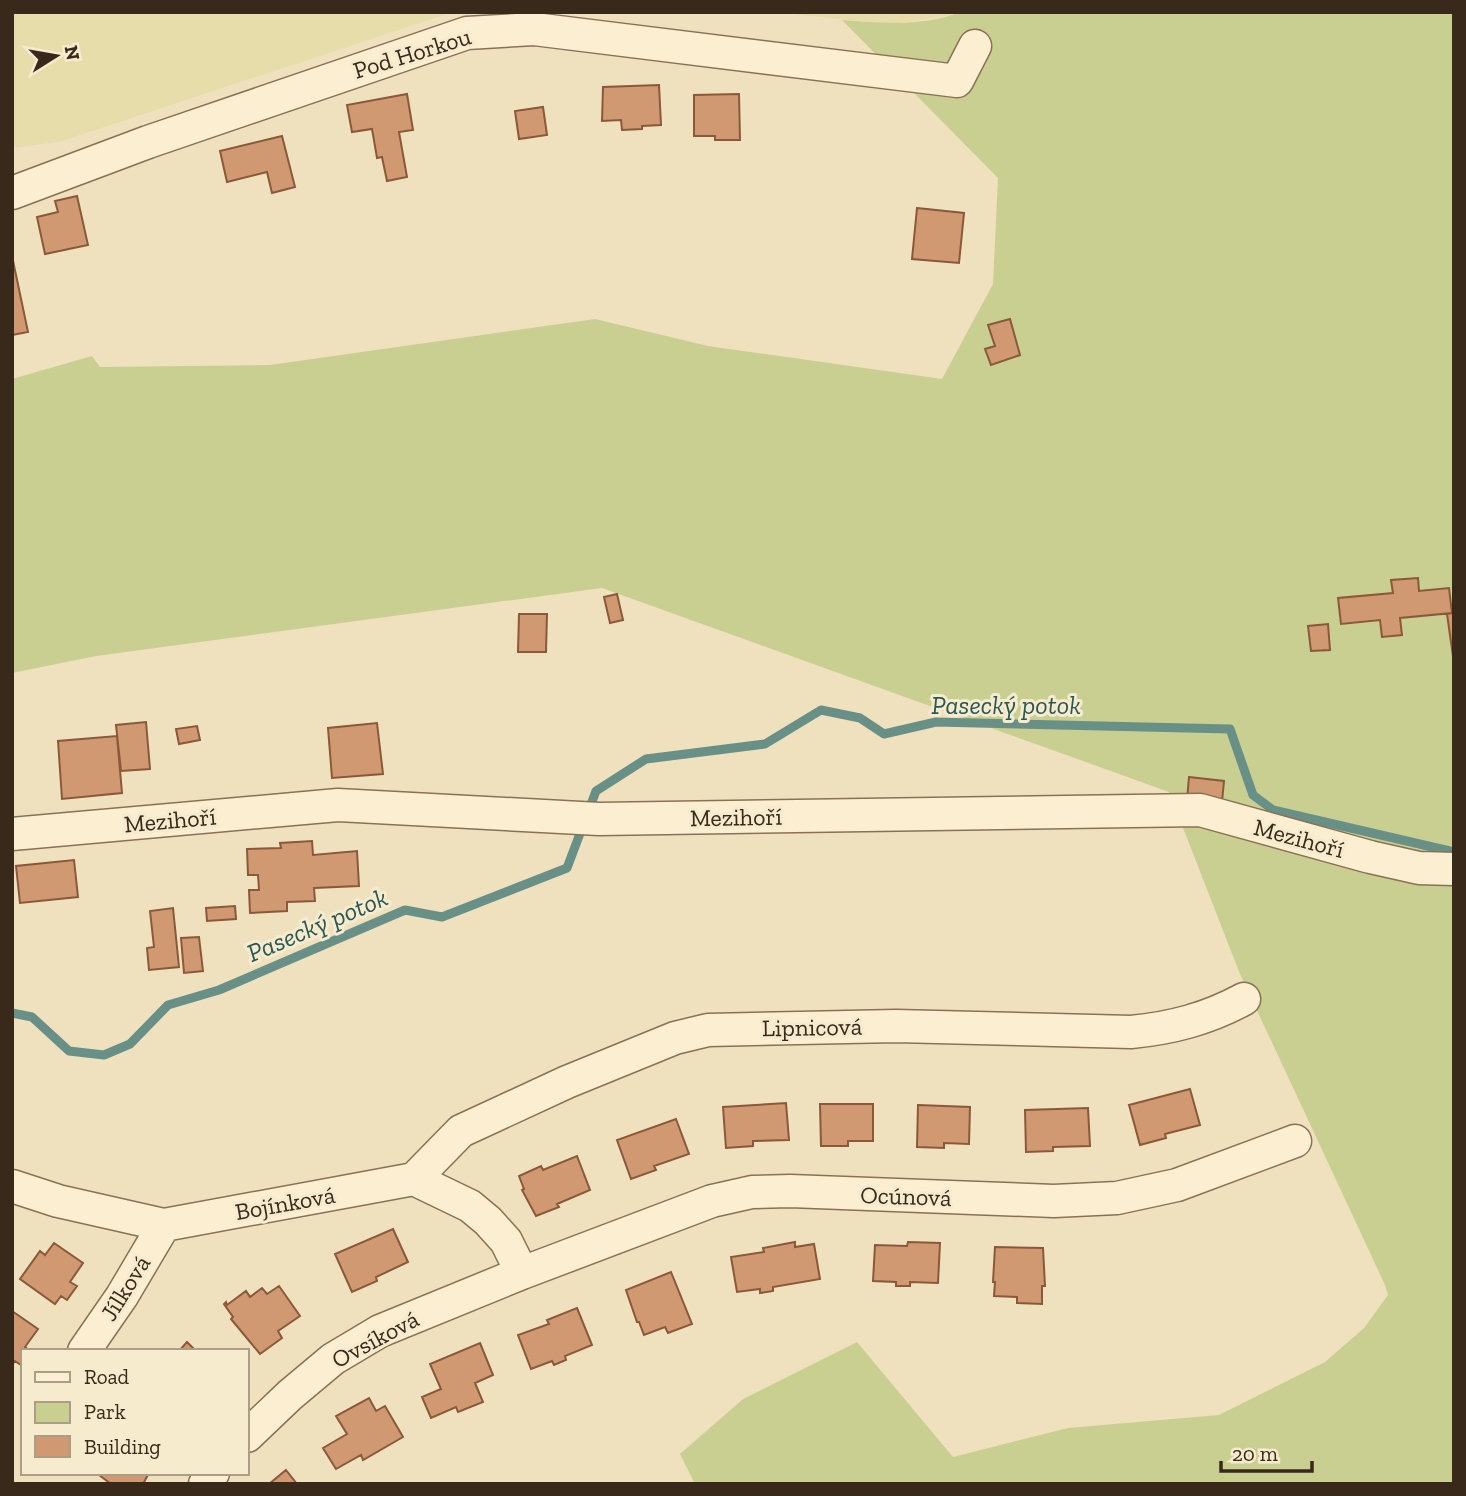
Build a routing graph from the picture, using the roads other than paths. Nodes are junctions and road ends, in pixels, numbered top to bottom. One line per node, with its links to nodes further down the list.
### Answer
1 (975, 46): 2 (street, Pod Horkou)
2 (12, 193)
3 (12, 834): 4 (street, Mezihoří)
4 (1454, 869)
5 (1244, 999): 7 (street, Lipnicová)
6 (1295, 1141): 10 (street, Ocúnová)
7 (414, 1180): 9 (street, Bojínková); 10 (street)
8 (12, 1186): 9 (street, Bojínková)
9 (164, 1225): 11 (street, Jílková)
10 (522, 1273): 12 (street, Ovsíková)
11 (85, 1349)
12 (248, 1435)

